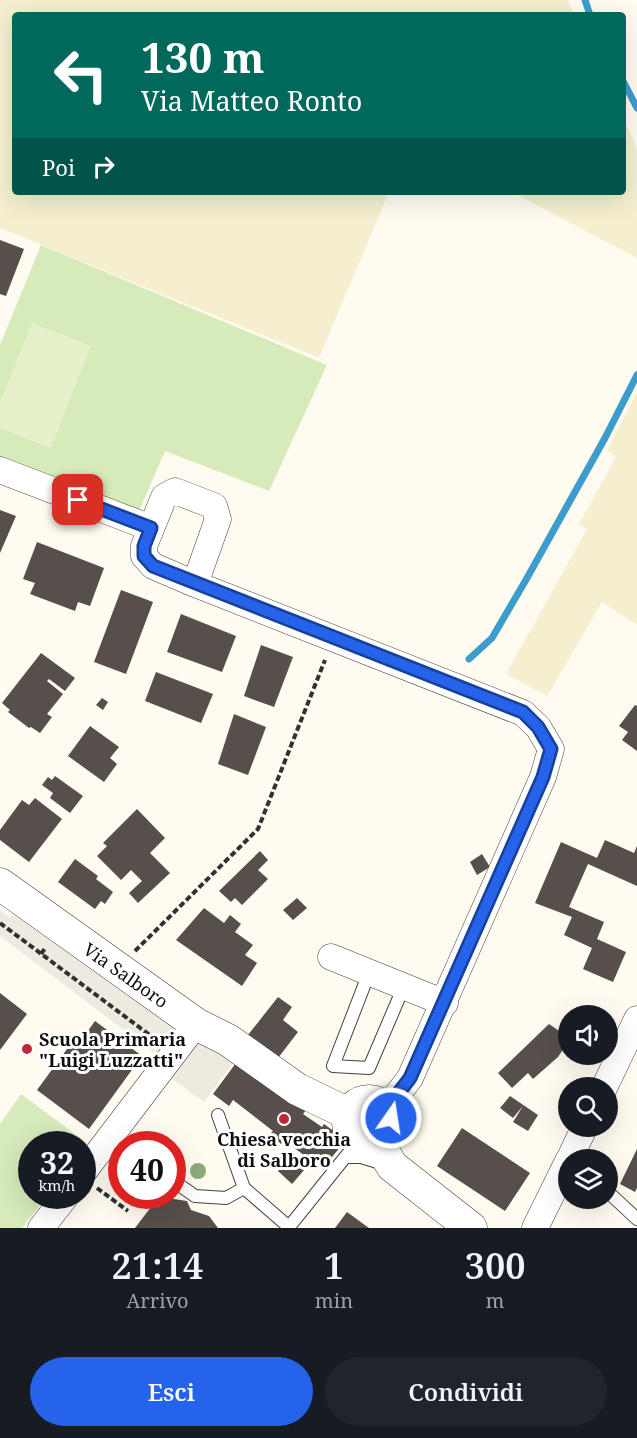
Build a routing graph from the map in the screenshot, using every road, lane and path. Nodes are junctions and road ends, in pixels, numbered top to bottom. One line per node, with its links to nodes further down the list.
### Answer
1 (0, 470): 2 (street)
2 (151, 528): 3 (street); 3 (street)
3 (195, 584): 4 (street)
4 (334, 639): 9 (path); 12 (street)
5 (0, 884): 9 (street, Via Salboro)
6 (0, 923): 7 (path)
7 (41, 954)
8 (331, 957): 10 (street)
9 (119, 970): 14 (street, Via Salboro)
10 (369, 973): 11 (street); 11 (lane)
11 (404, 986): 12 (street)
12 (445, 1003): 16 (street)
13 (637, 1019): 15 (street)
14 (196, 1024): 18 (street, Via Salboro); 19 (street)
15 (609, 1077)
16 (384, 1106): 18 (street)
17 (218, 1115): 22 (lane)
18 (365, 1144): 22 (lane); 29 (street, Via Salboro)
19 (96, 1164)
20 (558, 1183): 30 (street)
21 (96, 1186): 26 (path)
22 (244, 1188): 23 (lane)
23 (186, 1190)
24 (618, 1201): 27 (lane)
25 (56, 1209): 28 (street)
26 (128, 1211)
27 (637, 1219)
28 (41, 1228)
29 (471, 1228)
30 (535, 1228)

